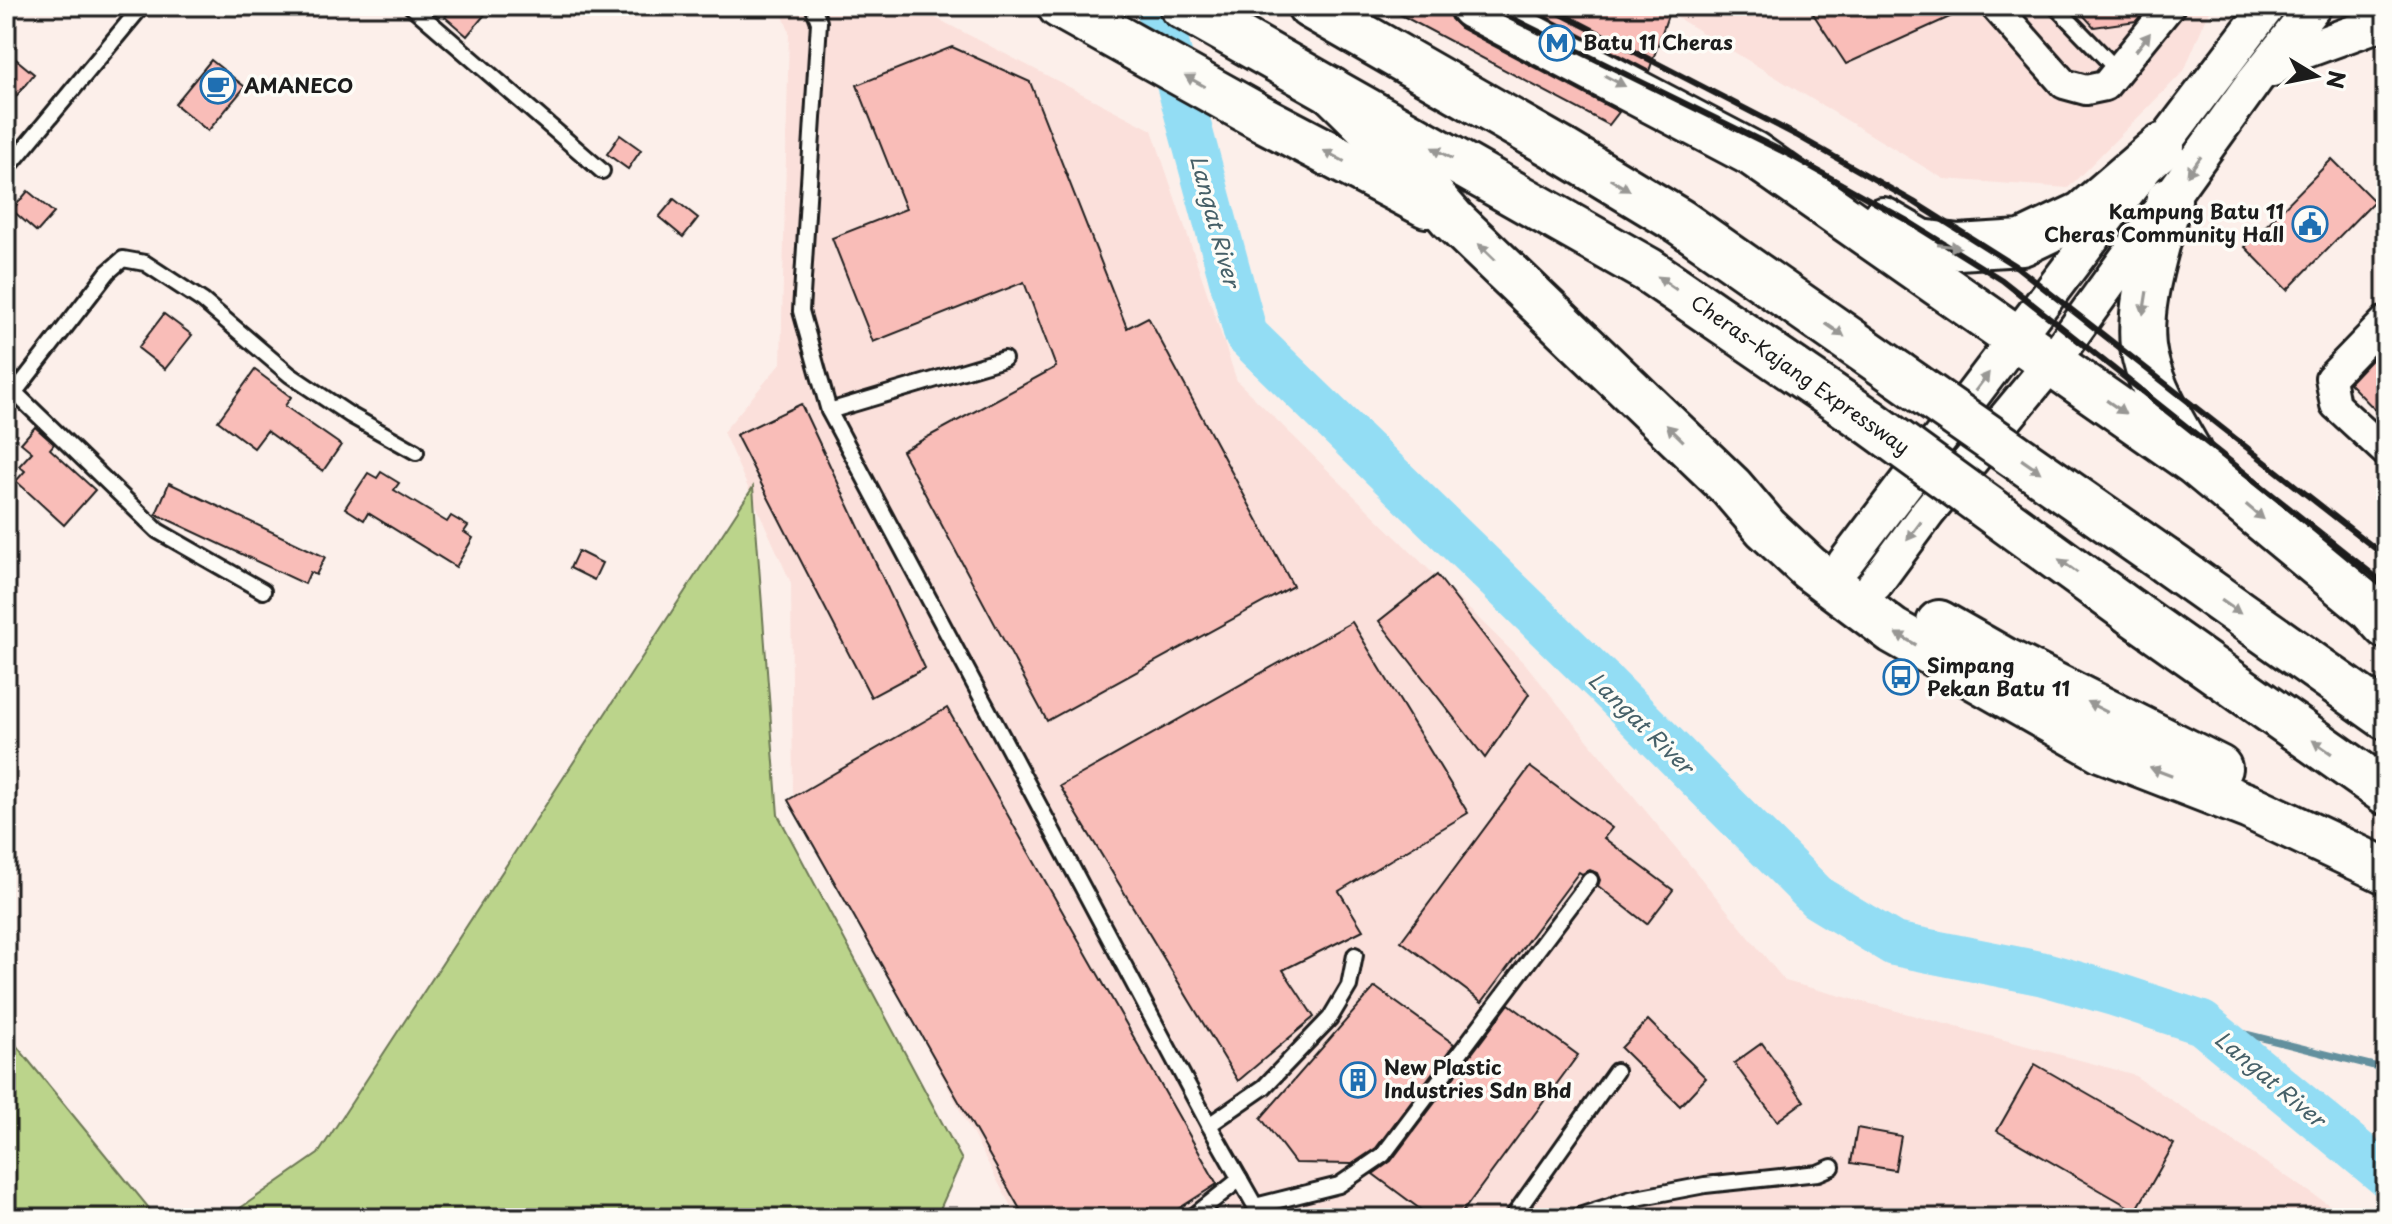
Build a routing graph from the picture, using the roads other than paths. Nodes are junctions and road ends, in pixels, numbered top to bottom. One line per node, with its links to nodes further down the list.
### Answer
1 (142, 6): 23 (lane)
2 (411, 6): 24 (lane)
3 (813, 6): 32 (lane)
4 (1060, 6): 26 (highway, one-way to 4)
5 (1182, 6): 19 (highway, Cheras–Kajang Expressway)
6 (1310, 6): 21 (highway)
7 (1361, 6): 21 (highway)
8 (1472, 6): 22 (highway, one-way to 22)
9 (1995, 6): 17 (street)
10 (2055, 6): 17 (lane)
11 (2170, 6): 17 (street, one-way to 11)
12 (2240, 6): 16 (street)
13 (2268, 6): 16 (street)
14 (2314, 6): 18 (street)
15 (2386, 21): 18 (street)
16 (2224, 66): 20 (street)
17 (2119, 72)
18 (2255, 80): 25 (street, one-way to 25)
19 (1331, 90): 26 (highway); 41 (highway, Cheras–Kajang Expressway, one-way to 19, bridge)
20 (2162, 146): 22 (highway, one-way to 20); 28 (street)
21 (1563, 151): 40 (highway, one-way to 40, bridge)
22 (1753, 154): 28 (highway)
23 (8, 165)
24 (602, 171)
25 (2169, 200): 30 (street); 35 (highway, one-way to 35)
26 (1452, 219): 36 (highway, one-way to 26)
27 (2386, 320): 34 (street)
28 (2016, 337): 30 (highway); 37 (street, one-way to 28)
29 (1004, 359): 32 (lane)
30 (2052, 362): 35 (highway, one-way to 35); 37 (street, one-way to 37)
31 (10, 388): 33 (lane); 38 (lane)
32 (829, 411): 46 (lane)
33 (416, 452)
34 (2386, 452)
35 (2195, 463): 39 (highway, one-way to 39)
36 (1731, 487): 37 (highway); 42 (highway, one-way to 36)
37 (1860, 574): 42 (highway, one-way to 37)
38 (263, 591)
39 (2386, 626)
40 (2386, 717)
41 (2386, 792)
42 (2386, 869)
43 (1590, 880): 49 (lane)
44 (1355, 955): 46 (lane)
45 (1616, 1071): 51 (lane)
46 (1209, 1125): 48 (lane)
47 (1832, 1167): 52 (lane)
48 (1240, 1179): 49 (lane); 50 (lane)
49 (1258, 1212)
50 (1191, 1218)
51 (1512, 1218)
52 (1573, 1218)

